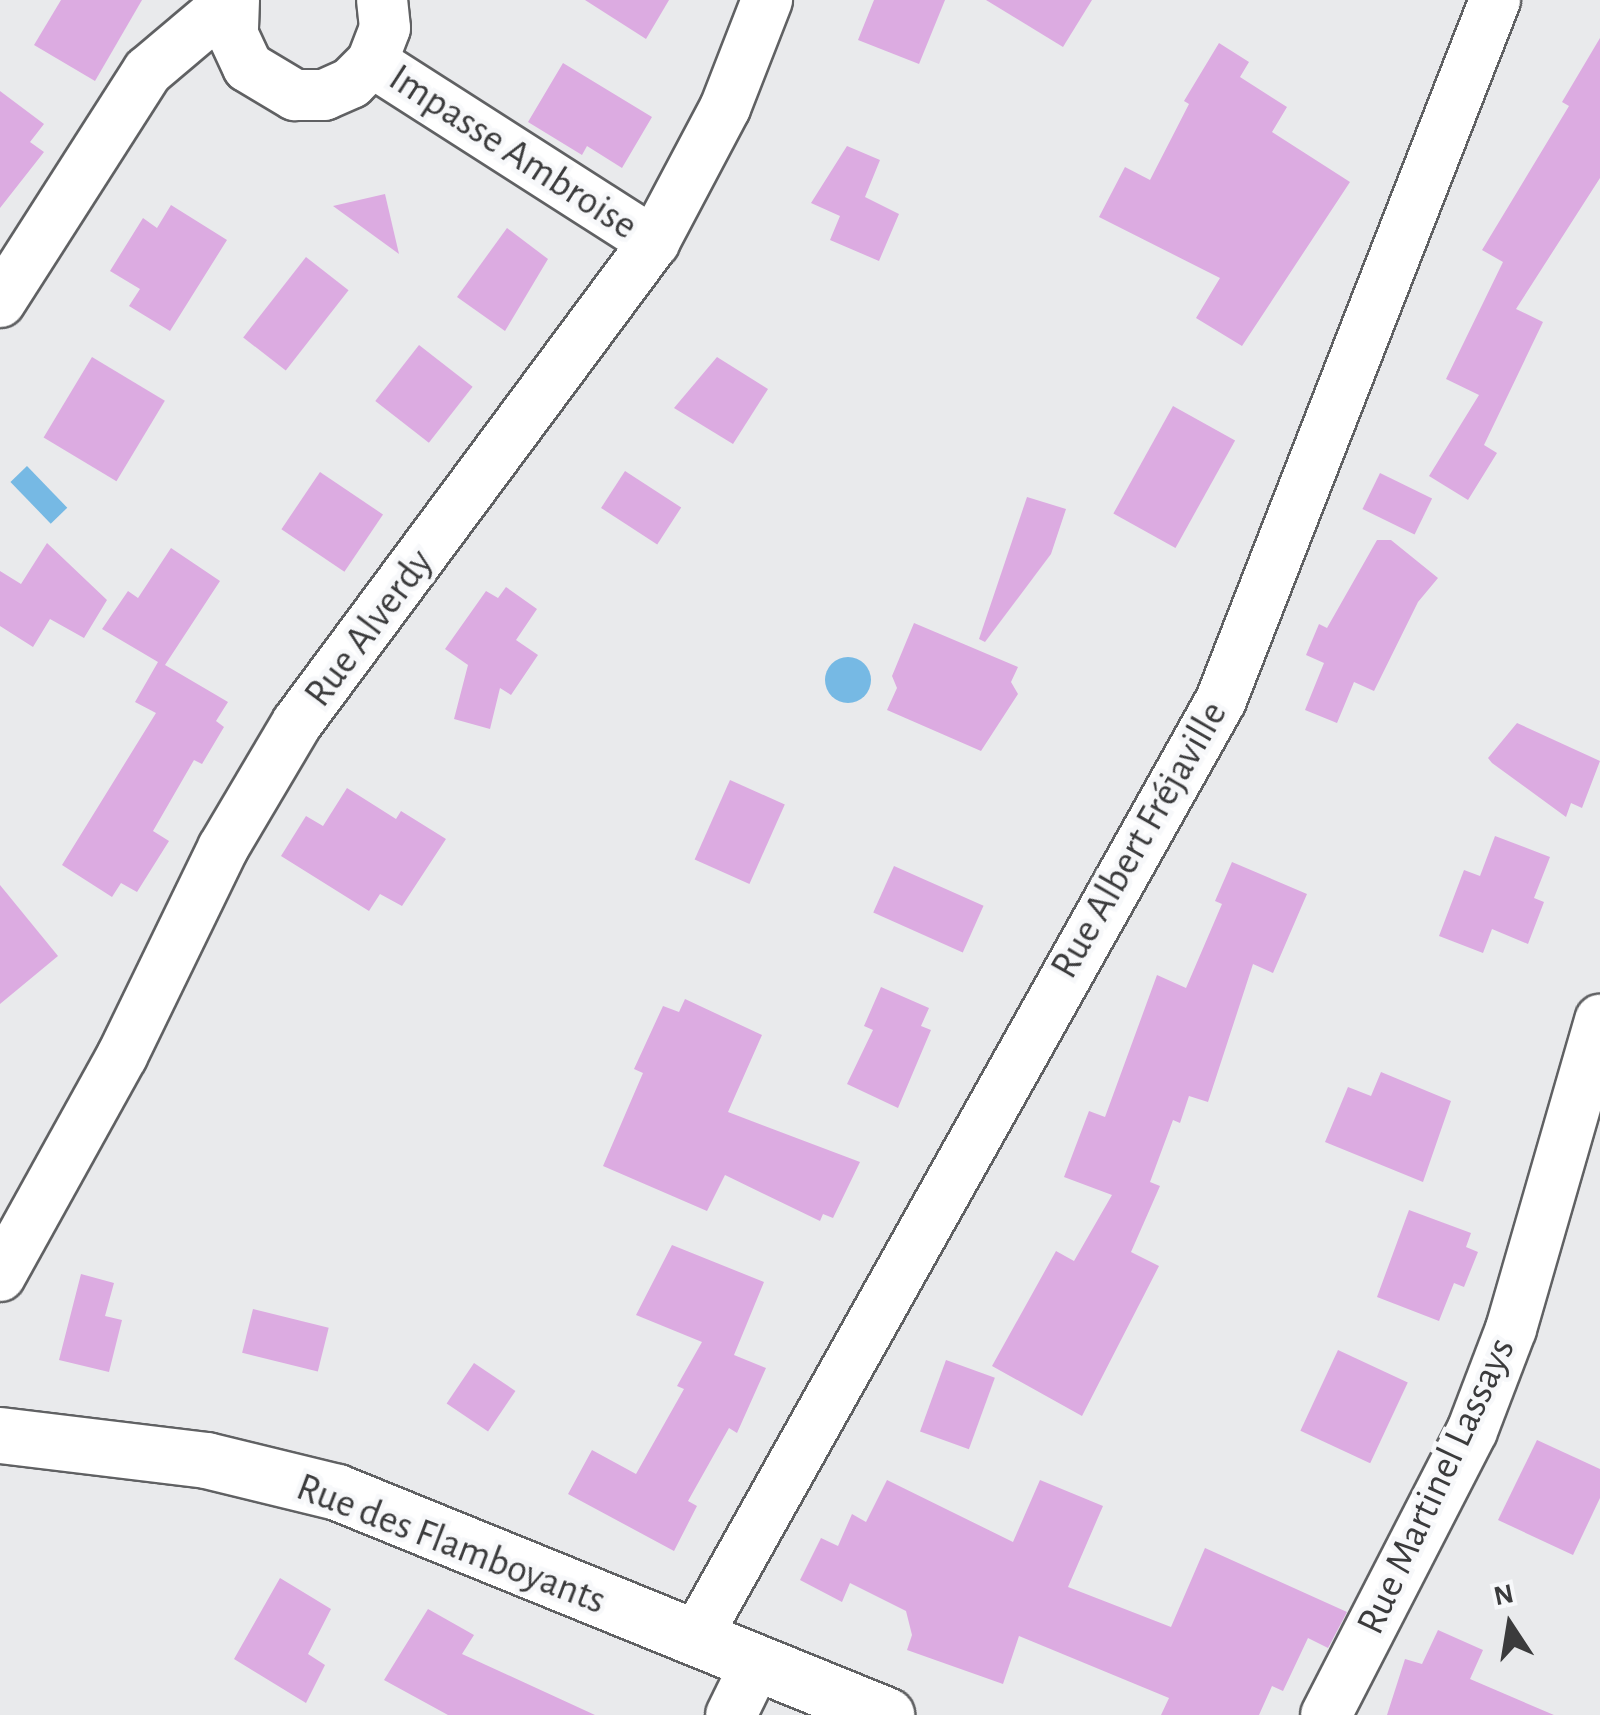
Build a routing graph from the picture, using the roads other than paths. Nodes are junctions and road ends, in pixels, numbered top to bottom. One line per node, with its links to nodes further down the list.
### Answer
1 (233, 0): 5 (street, Impasse Ambroise); 7 (street, Impasse Ambroise)
2 (382, 0): 5 (street, Impasse Ambroise)
3 (766, 0): 6 (street, Rue Alverdy)
4 (1494, 0): 11 (street, Rue Albert Fréjaville)
5 (372, 62): 6 (street, Impasse Ambroise)
6 (654, 242): 9 (street, Rue Alverdy)
7 (0, 302)
8 (1600, 1020): 15 (street, Rue Martinel Lassays)
9 (0, 1276)
10 (0, 1435): 11 (main road, Rue des Flamboyants)
11 (695, 1639): 12 (main road, Rue des Flamboyants)
12 (756, 1664): 13 (street); 14 (main road, Rue des Flamboyants)
13 (730, 1715)
14 (886, 1715)
15 (1326, 1715)

